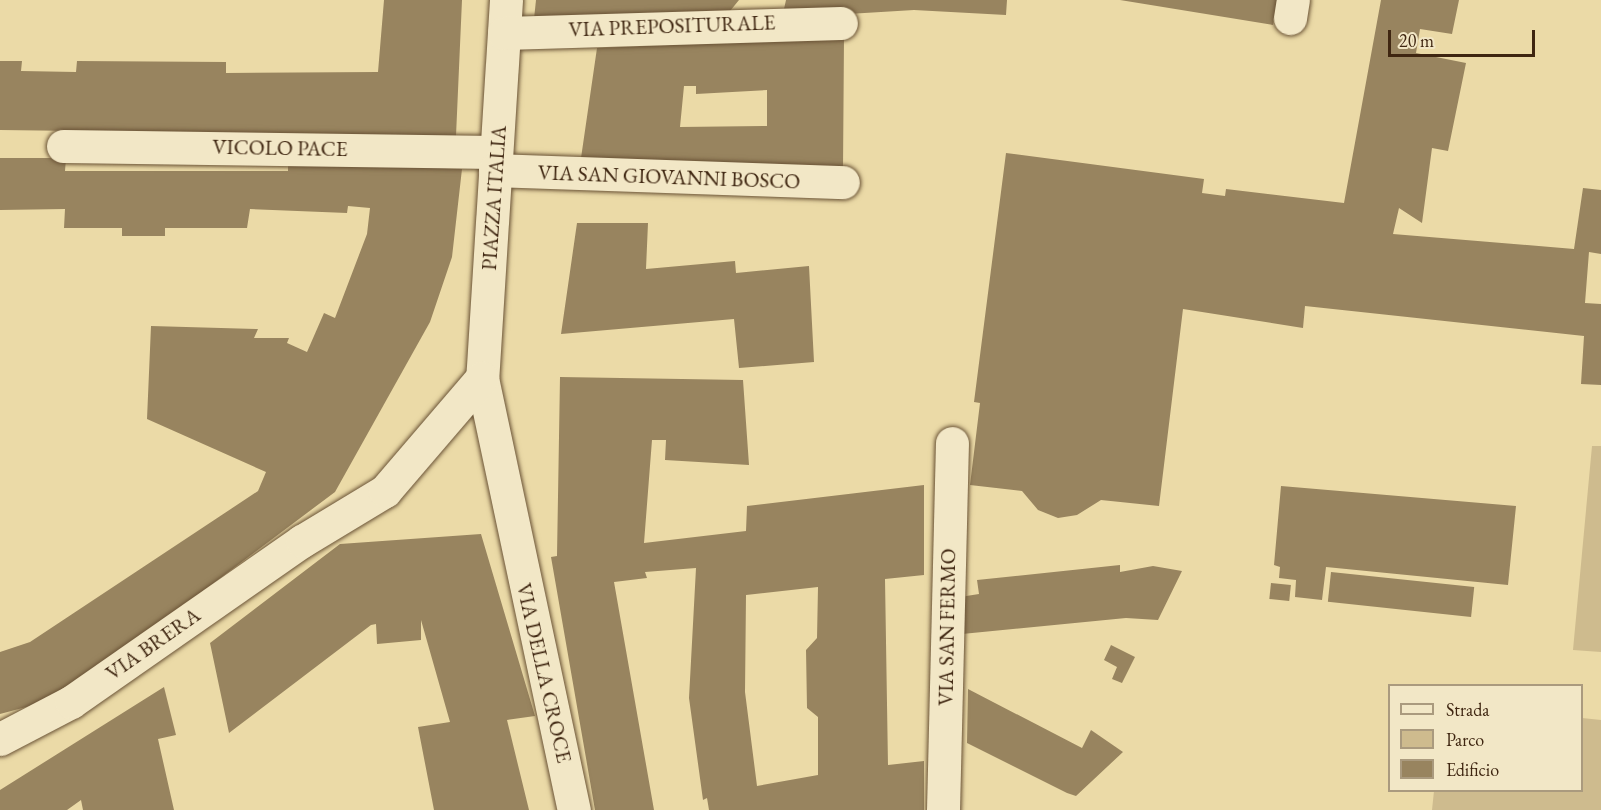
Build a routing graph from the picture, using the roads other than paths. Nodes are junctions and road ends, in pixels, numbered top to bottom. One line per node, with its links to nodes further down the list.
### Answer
1 (756, 11): 2 (street, VIA PREPOSITURALE); 3 (street, VIA PREPOSITURALE)
2 (505, 17): 5 (street, PIAZZA ITALIA)
3 (841, 22)
4 (63, 146): 5 (street, VICOLO PACE)
5 (496, 161): 6 (street, VIA SAN GIOVANNI BOSCO); 7 (street, PIAZZA ITALIA)
6 (843, 182)
7 (482, 378): 9 (street, PIAZZA ITALIA); 10 (street, VIA BRERA)
8 (952, 443): 12 (street, VIA SAN FERMO)
9 (512, 536): 11 (street, VIA DELLA CROCE)
10 (0, 739)
11 (574, 810)
12 (943, 810)

